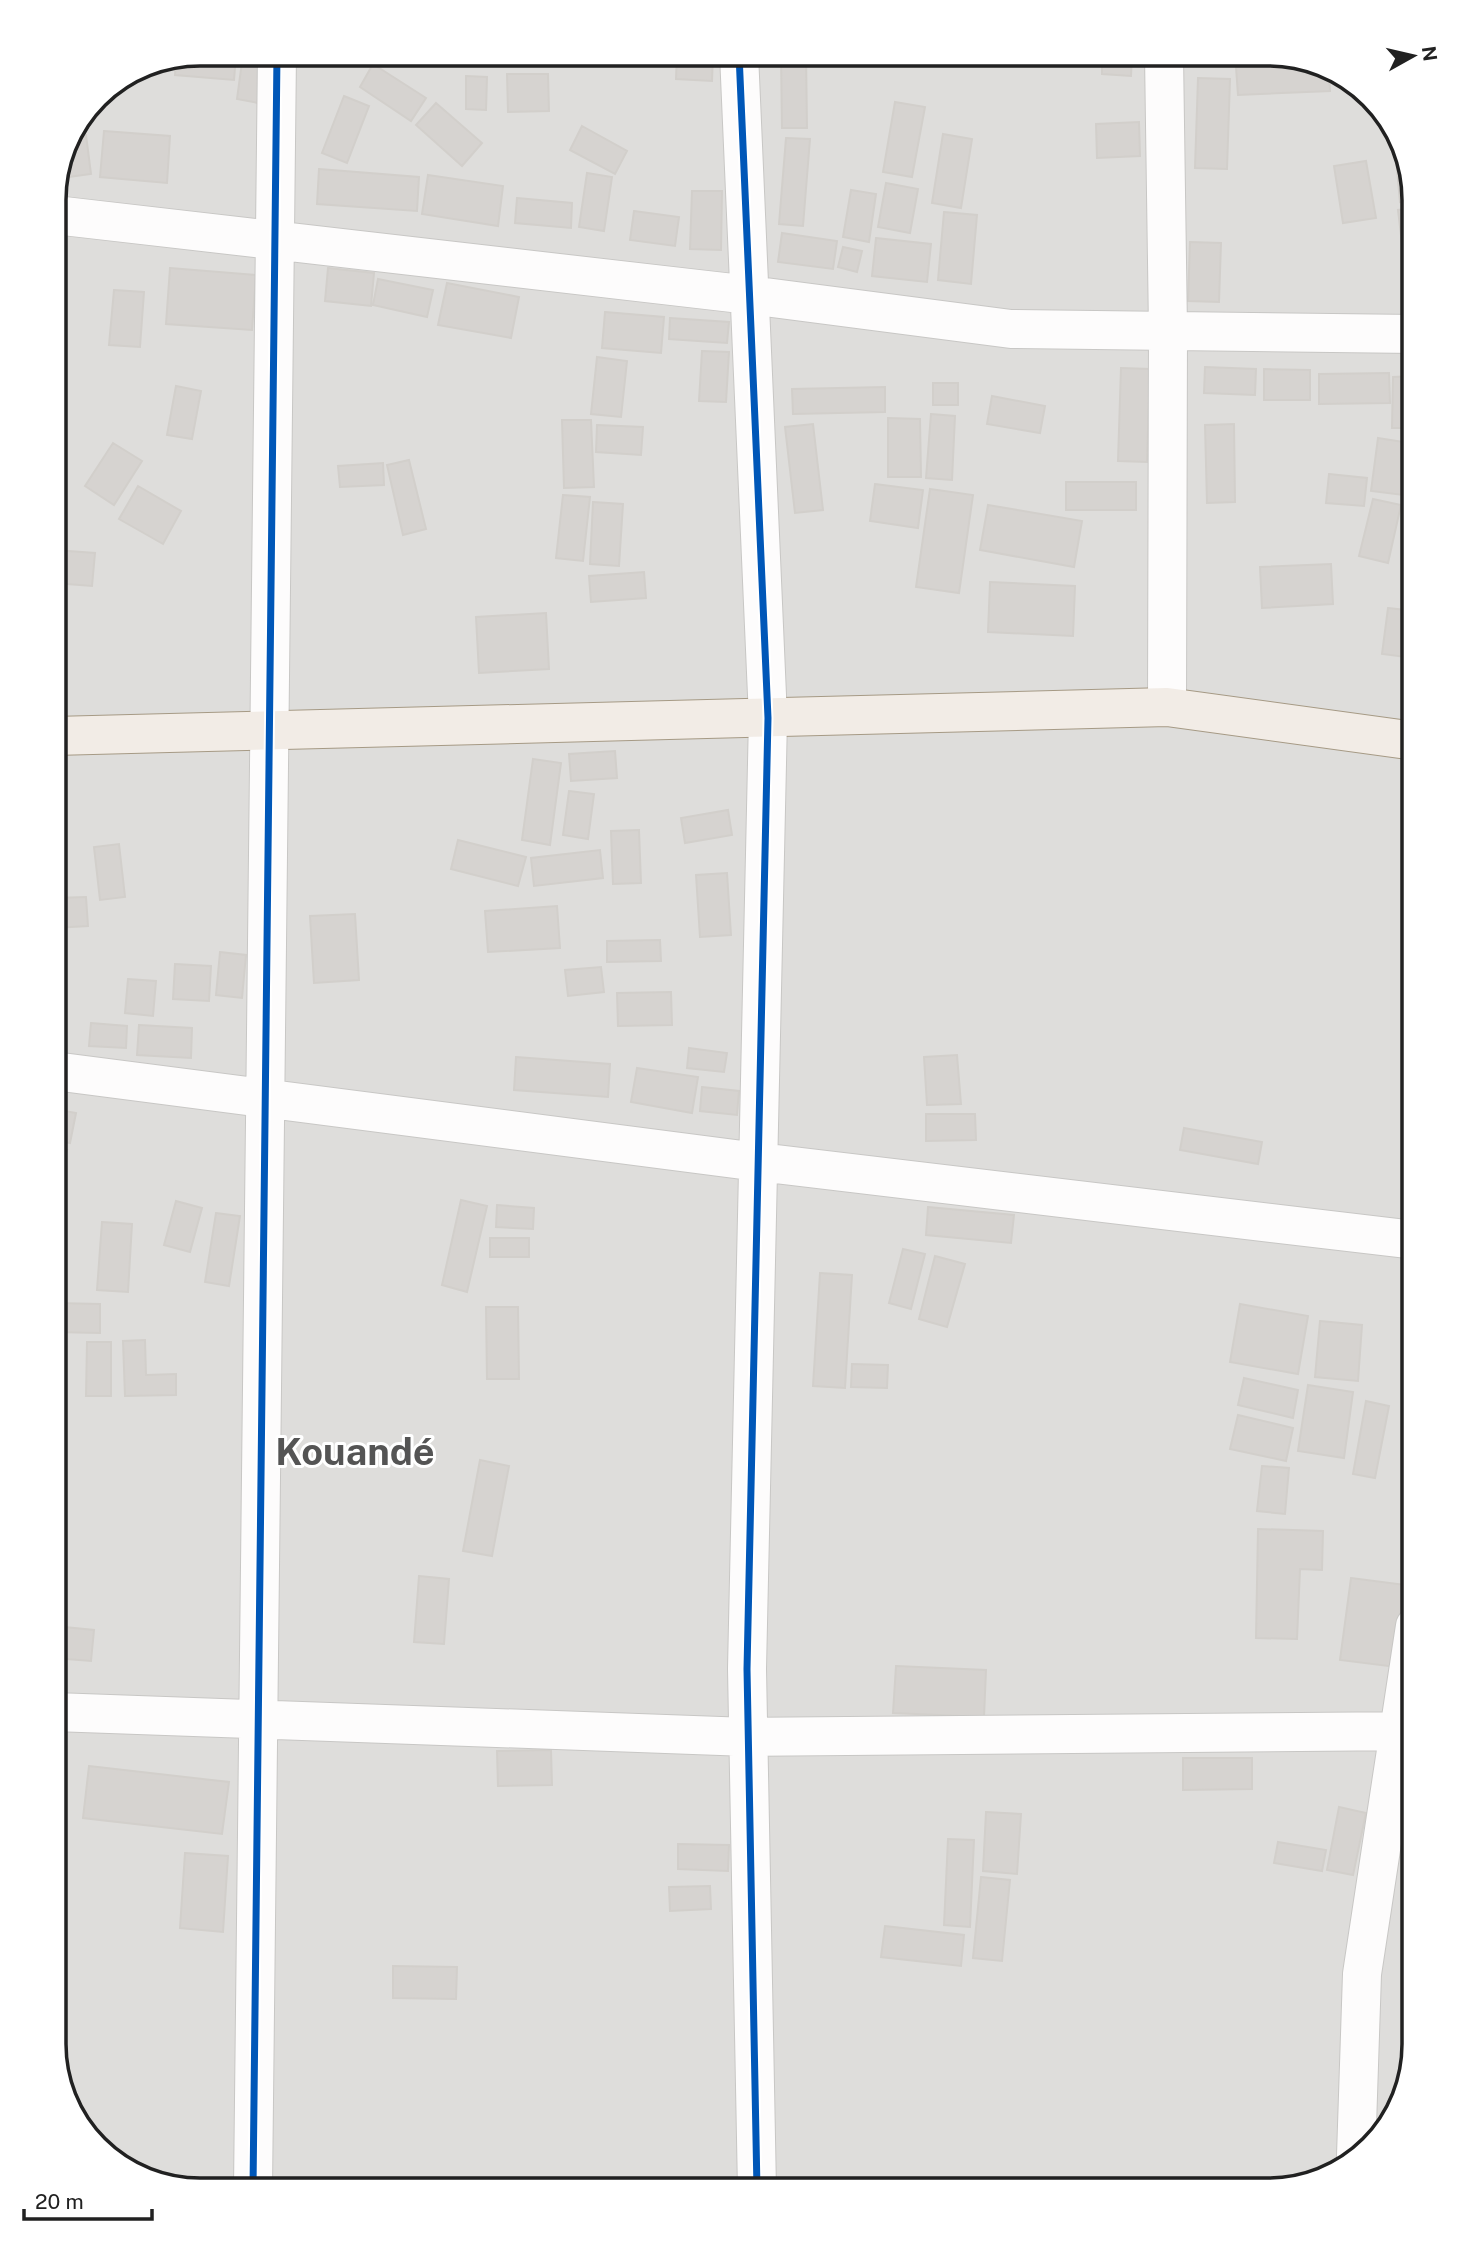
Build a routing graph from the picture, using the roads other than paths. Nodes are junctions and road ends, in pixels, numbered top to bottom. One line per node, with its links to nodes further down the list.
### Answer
1 (277, 66): 5 (street)
2 (740, 67): 6 (street)
3 (1164, 67): 7 (street)
4 (67, 216): 5 (street)
5 (275, 240): 6 (street); 11 (street)
6 (750, 295): 7 (street); 10 (street)
7 (1168, 330): 8 (street); 9 (street)
8 (1402, 334)
9 (1167, 708): 10 (main road); 13 (main road)
10 (768, 718): 11 (main road); 16 (street)
11 (269, 730): 12 (main road); 15 (street)
12 (67, 736)
13 (1402, 739)
14 (67, 1073): 15 (street)
15 (265, 1098): 16 (street); 19 (street)
16 (758, 1162): 17 (street); 21 (street)
17 (1402, 1238)
18 (66, 1712): 19 (street)
19 (259, 1719): 21 (street); 24 (street)
20 (1402, 1731): 21 (street)
21 (748, 1737): 25 (street)
22 (1402, 1758): 23 (street)
23 (1356, 2144)
24 (253, 2177)
25 (757, 2178)

